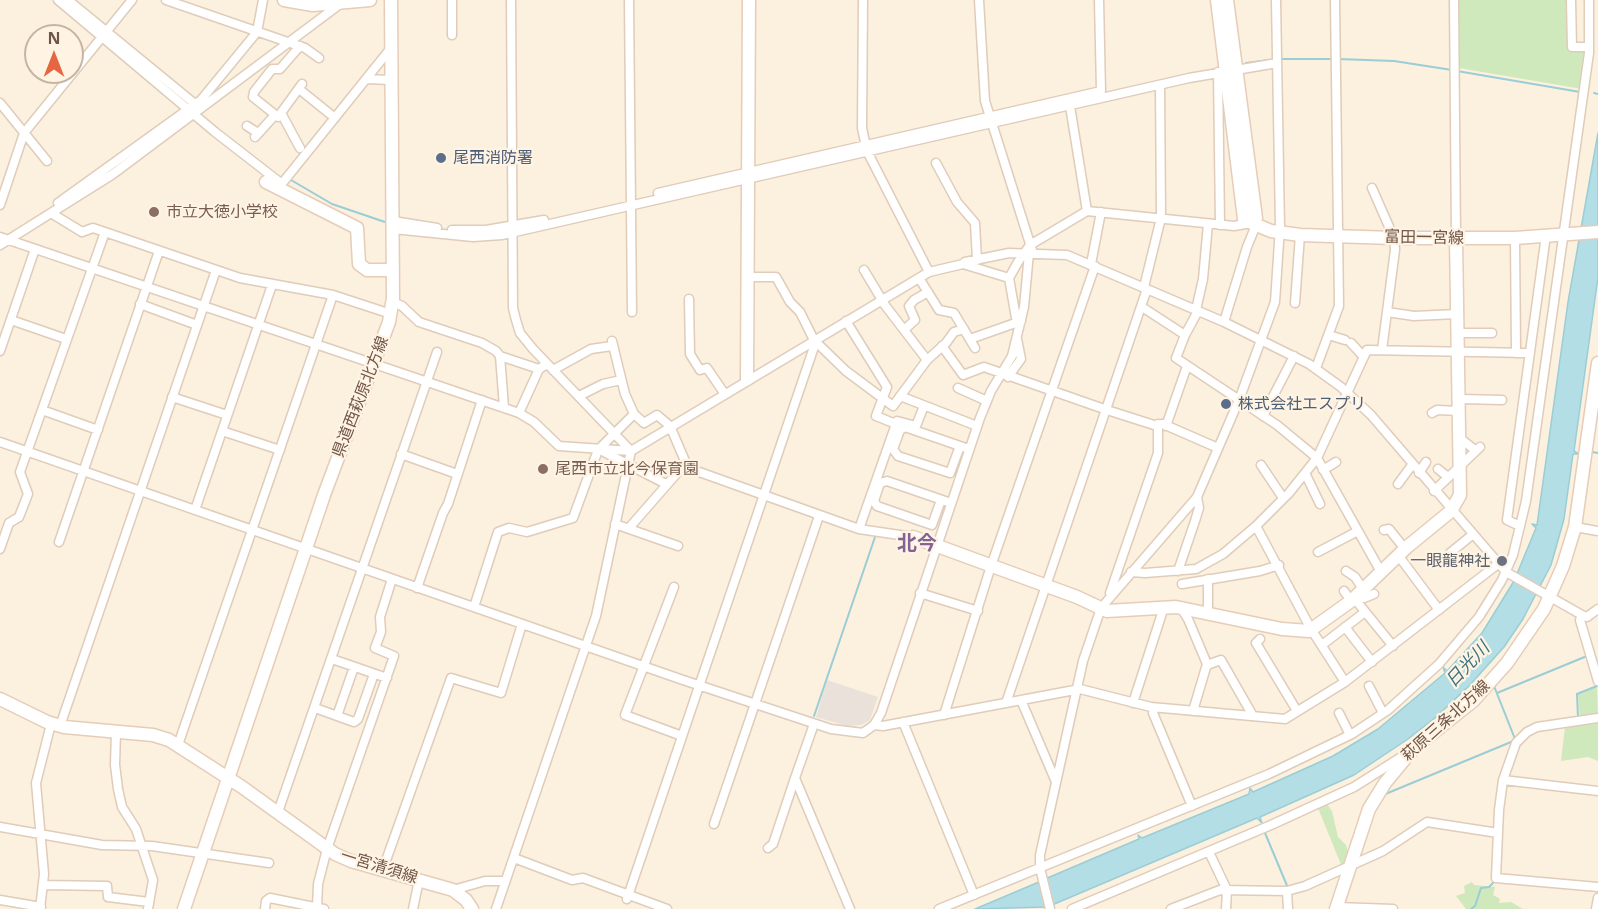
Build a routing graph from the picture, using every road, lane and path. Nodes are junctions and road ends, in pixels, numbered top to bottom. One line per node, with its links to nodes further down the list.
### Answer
1 (58, 0): 26 (street)
2 (68, 0): 26 (street)
3 (132, 0): 26 (street)
4 (166, 0): 25 (street)
5 (263, 0): 25 (street)
6 (284, 0): 24 (main road)
7 (370, 0): 23 (main road)
8 (391, 0): 31 (main road, 県道西萩原北方線)
9 (452, 0): 27 (street)
10 (511, 0): 65 (street)
11 (629, 0): 55 (street)
12 (749, 0): 50 (main road)
13 (863, 0): 47 (street)
14 (979, 0): 43 (street)
15 (1099, 0): 43 (street)
16 (1217, 0): 34 (main road)
17 (1227, 0): 34 (main road)
18 (1276, 0): 33 (street)
19 (1335, 0): 72 (street)
20 (1454, 0): 75 (street)
21 (1571, 0): 30 (street)
22 (1589, 0): 30 (street)
23 (344, 1): 24 (main road); 28 (street)
24 (313, 2)
25 (257, 32): 28 (street); 40 (street)
26 (105, 34): 40 (street); 45 (street)
27 (452, 35)
28 (288, 42): 29 (street); 40 (street)
29 (300, 46): 32 (street); 41 (street)
30 (1590, 47): 69 (street)
31 (391, 48): 35 (street); 36 (main road, 県道西萩原北方線)
32 (319, 58)
33 (1277, 61): 34 (street); 67 (street)
34 (1227, 71): 37 (street); 62 (main road); 64 (street)
35 (366, 79): 36 (street); 42 (street)
36 (391, 80): 63 (main road, 県道西萩原北方線)
37 (1160, 85): 39 (street); 60 (street)
38 (0, 103): 45 (street)
39 (1070, 106): 43 (street); 57 (street)
40 (192, 109): 52 (street); 58 (street); 76 (street)
41 (278, 114): 42 (street); 44 (street); 46 (street)
42 (335, 118): 52 (street)
43 (991, 121): 47 (street); 79 (street)
44 (248, 126)
45 (24, 133): 48 (street); 54 (street)
46 (300, 148)
47 (867, 149): 50 (street); 87 (street)
48 (47, 161)
49 (936, 163): 80 (street)
50 (747, 176): 55 (street); 88 (main road)
51 (266, 182): 52 (main road)
52 (280, 187): 85 (main road)
53 (1372, 188): 73 (street)
54 (3, 190): 56 (street)
55 (630, 203): 65 (street); 104 (street)
56 (0, 205)
57 (1087, 211): 59 (street); 79 (street)
58 (51, 213): 66 (street); 76 (street)
59 (1101, 213): 60 (street); 81 (street)
60 (1161, 218): 61 (street); 93 (street)
61 (1208, 224): 64 (street); 103 (street)
62 (1254, 224): 64 (street); 67 (main road, 富田一宮線); 110 (street)
63 (393, 225): 65 (street); 85 (main road, 県道西萩原北方線)
64 (1220, 225)
65 (512, 229): 137 (street)
66 (105, 232): 78 (street); 83 (street)
67 (1280, 232): 71 (main road, 富田一宮線); 121 (street)
68 (1598, 232): 69 (main road, 富田一宮線)
69 (1567, 234): 70 (main road, 富田一宮線); 211 (street)
70 (1546, 235): 74 (main road, 富田一宮線); 129 (street)
71 (1300, 236): 72 (main road, 富田一宮線); 98 (street)
72 (1339, 237): 73 (main road, 富田一宮線); 118 (street)
73 (1394, 238): 75 (main road, 富田一宮線); 105 (street)
74 (1515, 238): 75 (main road, 富田一宮線); 128 (street)
75 (1456, 239): 106 (main road)
76 (3, 240): 77 (street)
77 (35, 249): 83 (street); 107 (street)
78 (159, 251): 84 (street); 92 (street)
79 (1029, 251): 80 (street); 81 (street); 90 (street); 109 (street)
80 (977, 260): 82 (street)
81 (1093, 265): 93 (street); 144 (street)
82 (947, 266): 87 (street); 90 (street)
83 (91, 267): 92 (street); 119 (street)
84 (216, 270): 91 (street); 100 (street)
85 (393, 270): 102 (main road, 県道西萩原北方線)
86 (864, 270): 97 (street)
87 (929, 272): 89 (street)
88 (747, 277): 120 (street); 140 (main road)
89 (919, 278): 94 (street); 97 (street)
90 (1009, 278): 109 (street)
91 (272, 285): 95 (street); 112 (street)
92 (147, 286): 99 (street); 100 (street)
93 (1146, 288): 101 (street); 103 (street)
94 (928, 292): 113 (street); 114 (street)
95 (333, 295): 102 (street); 122 (street)
96 (689, 298): 145 (street)
97 (882, 300): 108 (street); 113 (street)
98 (1295, 303)
99 (140, 304): 111 (street); 169 (street)
100 (204, 305): 111 (street); 112 (street)
101 (1142, 307): 117 (street); 159 (street)
102 (392, 308): 130 (street); 135 (main road, 県道西萩原北方線)
103 (1197, 311): 110 (street); 117 (street)
104 (632, 312)
105 (1387, 312): 106 (street); 124 (street)
106 (1457, 314): 115 (main road)
107 (11, 320): 119 (street); 125 (street)
108 (846, 321): 120 (street); 150 (street)
109 (1021, 321): 114 (street); 139 (street)
110 (1224, 322): 121 (street)
111 (197, 325): 149 (street)
112 (259, 325): 122 (street); 163 (street)
113 (905, 329): 133 (street)
114 (964, 329): 123 (street)
115 (1458, 333): 116 (street); 127 (main road)
116 (1492, 333)
117 (1185, 335): 136 (street)
118 (1329, 335): 132 (street); 138 (street)
119 (66, 339): 158 (street)
120 (815, 340): 140 (street); 150 (street); 200 (street)
121 (1262, 342): 131 (street); 153 (street)
122 (316, 344): 135 (street); 176 (street)
123 (942, 346): 133 (street); 139 (street)
124 (1382, 350): 127 (street); 132 (street)
125 (0, 351)
126 (437, 352): 142 (street)
127 (1459, 352): 128 (street); 155 (main road)
128 (1516, 353): 129 (street)
129 (1530, 353): 211 (street)
130 (500, 356): 137 (street); 157 (street)
131 (1294, 356): 138 (street); 164 (street)
132 (1363, 356): 146 (street)
133 (927, 360): 148 (street)
134 (1598, 363): 212 (main road, 萩原三条北方線)
135 (373, 364): 142 (street); 224 (main road, 県道西萩原北方線)
136 (1187, 366): 153 (street); 166 (street)
137 (547, 368): 141 (street); 147 (street); 160 (street)
138 (1316, 368): 146 (street)
139 (1005, 375): 144 (street); 152 (street)
140 (747, 379): 145 (street)
141 (621, 380): 147 (street); 162 (street)
142 (428, 381): 151 (street); 180 (street)
143 (957, 388): 152 (street)
144 (1052, 391): 159 (street); 233 (street)
145 (724, 393): 167 (street)
146 (1348, 393): 181 (street); 187 (street)
147 (579, 396): 171 (street)
148 (900, 396): 150 (street); 156 (street)
149 (172, 397): 163 (street); 198 (street)
150 (882, 398): 165 (street)
151 (482, 400): 157 (street); 194 (street)
152 (987, 400): 168 (street)
153 (1239, 400): 164 (street); 175 (street)
154 (1502, 400): 155 (street)
155 (1460, 405): 161 (street); 172 (main road)
156 (924, 406): 165 (street); 168 (street)
157 (504, 407): 160 (street)
158 (42, 410): 169 (street); 179 (street)
159 (1107, 410): 166 (street); 245 (street)
160 (519, 413): 177 (street)
161 (1432, 413)
162 (634, 414): 167 (street); 171 (street)
163 (227, 415): 170 (street)
164 (1263, 416): 181 (street)
165 (896, 424): 215 (street)
166 (1162, 425): 175 (street); 249 (street)
167 (670, 426): 178 (street); 185 (street)
168 (977, 426): 174 (street)
169 (98, 430): 191 (street)
170 (222, 431): 176 (street); 206 (street)
171 (615, 433): 177 (street); 178 (street)
172 (1460, 438): 188 (main road); 188 (street)
173 (0, 442): 179 (street)
174 (964, 448): 174 (street); 204 (street)
175 (1218, 448): 201 (street)
176 (280, 450): 214 (street)
177 (598, 450): 178 (street); 184 (street); 251 (street)
178 (631, 451): 184 (street)
179 (28, 452): 191 (street); 225 (street)
180 (401, 454): 194 (street); 234 (street)
181 (1317, 458): 190 (street); 192 (street)
182 (1336, 462): 190 (street)
183 (1426, 462): 193 (street)
184 (628, 464): 196 (street); 209 (street)
185 (685, 464): 196 (street); 200 (street)
186 (1261, 465): 202 (street)
187 (1412, 465): 193 (street); 197 (street)
188 (1465, 466): 195 (street); 207 (main road)
189 (1438, 469): 195 (street)
190 (1323, 470): 217 (street)
191 (84, 471): 198 (street); 221 (street)
192 (1305, 473): 202 (street); 205 (street)
193 (1419, 473): 199 (street)
194 (457, 474): 246 (street)
195 (1448, 477): 199 (street)
196 (666, 484): 213 (street)
197 (1398, 484)
198 (140, 490): 206 (street); 297 (street)
199 (1434, 491): 207 (street)
200 (763, 496): 208 (street); 277 (street)
201 (1197, 497): 235 (street); 237 (street)
202 (1283, 498): 210 (street)
203 (941, 500): 203 (street); 204 (street)
204 (951, 503): 223 (street)
205 (1320, 504)
206 (195, 510): 214 (street)
207 (1451, 511): 219 (street); 227 (main road)
208 (819, 516): 215 (street); 284 (street)
209 (615, 524): 213 (street); 265 (street)
210 (1257, 526): 229 (street); 232 (street)
211 (1520, 526): 240 (street)
212 (1575, 527): 218 (street); 250 (main road, 萩原三条北方線)
213 (629, 528): 222 (street)
214 (251, 529): 224 (street); 302 (street)
215 (859, 530): 220 (street)
216 (1384, 530): 227 (street)
217 (1358, 531): 226 (street); 239 (street)
218 (1598, 531)
219 (1472, 535): 228 (street); 231 (street)
220 (913, 537): 223 (main road)
221 (59, 542)
222 (678, 546)
223 (936, 546): 233 (main road); 247 (street)
224 (306, 548): 234 (street); 304 (main road, 県道西萩原北方線)
225 (0, 549)
226 (1318, 552)
227 (1401, 552): 239 (main road); 256 (street)
228 (1450, 553)
229 (1211, 561): 235 (street); 242 (street)
230 (1251, 562): 238 (street)
231 (1497, 564): 240 (street); 256 (street)
232 (1279, 565): 238 (street); 263 (street)
233 (991, 566): 245 (main road); 257 (street)
234 (363, 569): 241 (street); 268 (street)
235 (1178, 571): 237 (street)
236 (1346, 571): 248 (street)
237 (1131, 572): 249 (street)
238 (1252, 572): 242 (street)
239 (1381, 572): 248 (main road)
240 (1506, 572): 250 (street); 290 (street)
241 (392, 579): 246 (street); 274 (street)
242 (1211, 579): 243 (street); 259 (street)
243 (1182, 584)
244 (674, 586): 271 (street)
245 (1047, 586): 253 (main road); 282 (street)
246 (417, 588): 251 (street)
247 (920, 592): 257 (street); 298 (street)
248 (1357, 595): 258 (street); 263 (main road)
249 (1110, 596): 253 (street)
250 (1548, 596): 260 (street); 303 (main road, 萩原三条北方線)
251 (474, 607): 261 (street)
252 (1164, 607): 253 (main road); 254 (main road); 283 (street)
253 (1101, 608): 279 (street)
254 (1181, 608): 259 (main road); 270 (street)
255 (1598, 609): 260 (street)
256 (1439, 610): 267 (street)
257 (978, 611): 291 (street)
258 (1365, 612): 262 (street); 267 (street)
259 (1208, 613): 263 (main road)
260 (1581, 615): 275 (street)
261 (522, 624): 265 (street); 324 (street)
262 (1345, 627): 266 (street); 269 (street)
263 (1311, 629): 266 (street)
264 (1260, 639): 288 (street)
265 (586, 645): 271 (street); 320 (street)
266 (1322, 645): 276 (street)
267 (1393, 646): 269 (street)
268 (332, 659): 272 (street); 285 (street)
269 (1372, 662): 276 (street)
270 (1207, 665): 287 (street); 293 (street)
271 (645, 666): 277 (street); 301 (street)
272 (354, 667): 273 (street); 292 (street)
273 (374, 674): 274 (street); 292 (street)
274 (387, 678): 317 (street)
275 (1598, 681)
276 (1345, 682): 288 (street)
277 (699, 685): 284 (street); 301 (street)
278 (1369, 686): 290 (street)
279 (1075, 692): 281 (street); 283 (street); 307 (street)
280 (0, 699): 297 (main road, 一宮清須線)
281 (1022, 702): 282 (street); 296 (street); 307 (street)
282 (1006, 703): 291 (street)
283 (1133, 703): 286 (street)
284 (754, 704): 295 (street); 311 (street)
285 (315, 708): 292 (street); 310 (street)
286 (1154, 708): 287 (street); 309 (street)
287 (1193, 711): 293 (street)
288 (1297, 711): 293 (street)
289 (1339, 713): 300 (street)
290 (1383, 713): 300 (street)
291 (944, 715): 296 (street)
292 (337, 716)
293 (1253, 717)
294 (1598, 718): 306 (street)
295 (814, 724): 298 (street); 305 (street)
296 (904, 724): 298 (street); 332 (street)
297 (56, 725): 299 (main road, 一宮清須線); 314 (street)
298 (874, 725)
299 (116, 732): 302 (main road, 一宮清須線); 315 (street)
300 (1350, 735): 309 (street)
301 (682, 736): 333 (street)
302 (178, 745): 304 (main road, 一宮清須線)
303 (1414, 748): 318 (street); 323 (main road, 萩原三条北方線)
304 (228, 777): 310 (main road, 一宮清須線); 319 (main road)
305 (795, 778): 316 (street); 349 (street)
306 (1503, 780): 308 (street); 313 (street)
307 (1056, 782): 322 (street)
308 (1598, 791)
309 (1192, 806): 322 (street)
310 (278, 812): 317 (main road, 一宮清須線)
311 (714, 824)
312 (0, 827): 314 (street)
313 (1498, 833): 323 (street); 328 (street)
314 (41, 835): 315 (street); 327 (street)
315 (140, 845): 319 (street); 336 (street)
316 (768, 848)
317 (327, 849): 324 (main road, 一宮清須線); 340 (street)
318 (1209, 852): 330 (street); 352 (street)
319 (202, 853): 321 (street); 342 (main road)
320 (514, 858): 326 (street); 333 (street)
321 (269, 863)
322 (1040, 868): 332 (street); 351 (street)
323 (1350, 868): 331 (street); 341 (main road, 萩原三条北方線)
324 (383, 869): 325 (main road, 一宮清須線)
325 (419, 880): 329 (main road, 一宮清須線); 344 (street)
326 (505, 881): 329 (street); 346 (street)
327 (43, 885): 336 (street); 339 (street)
328 (1598, 887)
329 (453, 890): 345 (main road, 一宮清須線)
330 (1227, 890): 331 (street); 338 (street); 354 (street)
331 (1287, 891): 355 (street)
332 (974, 895): 350 (street)
333 (627, 897): 347 (street); 348 (street)
334 (1598, 898): 357 (street)
335 (0, 900): 339 (street)
336 (149, 905)
337 (302, 907): 340 (street); 343 (street)
338 (1185, 907): 353 (street)
339 (41, 908)
340 (320, 908)
341 (1337, 908): 356 (street)
342 (184, 909)
343 (265, 909)
344 (413, 909)
345 (472, 909)
346 (496, 909)
347 (656, 909)
348 (667, 909)
349 (850, 909)
350 (939, 909)
351 (1050, 909)
352 (1072, 909)
353 (1171, 909)
354 (1226, 909)
355 (1288, 909)
356 (1393, 909)
357 (1596, 909)

